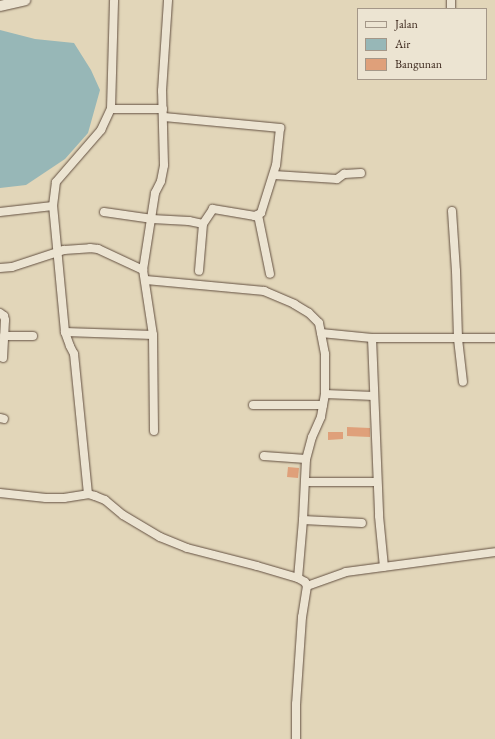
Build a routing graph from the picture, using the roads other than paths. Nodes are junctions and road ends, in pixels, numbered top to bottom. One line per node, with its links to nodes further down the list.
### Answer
1 (25, 0): 4 (street)
2 (114, 0): 5 (street)
3 (168, 0): 6 (street)
4 (0, 6)
5 (111, 109): 6 (street); 9 (street)
6 (163, 113): 8 (street); 14 (street)
7 (361, 173): 8 (street)
8 (274, 175): 13 (street)
9 (53, 206): 11 (street); 16 (street)
10 (452, 211): 30 (street)
11 (0, 212)
12 (104, 212): 14 (street)
13 (258, 215): 15 (street); 20 (street)
14 (152, 219): 15 (street); 18 (street)
15 (203, 224): 19 (street)
16 (58, 251): 17 (street); 18 (street); 23 (street)
17 (0, 268)
18 (143, 270): 21 (street)
19 (199, 271)
20 (270, 274)
21 (146, 280): 24 (street); 25 (street)
22 (0, 313): 26 (street)
23 (66, 332): 25 (street); 43 (street)
24 (321, 334): 28 (street); 33 (street)
25 (153, 335): 37 (street)
26 (4, 336): 27 (street); 31 (street)
27 (33, 336)
28 (372, 338): 30 (street); 34 (street)
29 (495, 338): 30 (street)
30 (458, 340): 32 (street)
31 (3, 358)
32 (463, 382)
33 (325, 394): 34 (street); 36 (street)
34 (374, 396): 41 (street)
35 (253, 405): 36 (street)
36 (323, 405): 39 (street)
37 (154, 431)
38 (264, 456): 39 (street)
39 (306, 459): 40 (street)
40 (306, 482): 41 (street); 44 (street)
41 (377, 482): 47 (street)
42 (0, 493): 43 (street)
43 (88, 494): 48 (street)
44 (303, 520): 45 (street); 48 (street)
45 (362, 524)
46 (495, 552): 47 (street)
47 (384, 567): 49 (street)
48 (298, 578): 49 (street)
49 (307, 586): 50 (street)
50 (296, 739)

